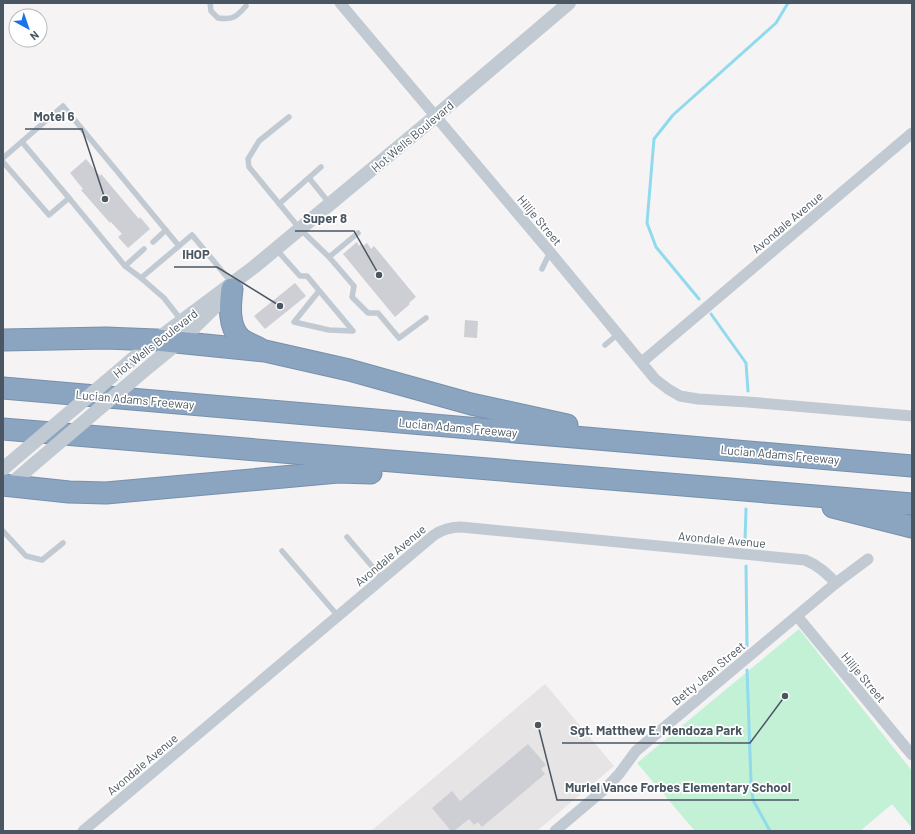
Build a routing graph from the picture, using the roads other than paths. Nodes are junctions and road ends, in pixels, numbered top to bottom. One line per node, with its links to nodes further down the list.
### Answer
1 (210, 3): 4 (lane)
2 (340, 3): 5 (street, Hillje Street)
3 (569, 3): 5 (street, Hot Wells Boulevard)
4 (246, 6)
5 (436, 116): 15 (street, Hot Wells Boulevard); 23 (street, Hillje Street)
6 (289, 117): 14 (lane)
7 (912, 133): 38 (street, Avondale Avenue)
8 (22, 142): 9 (lane); 13 (lane); 17 (lane)
9 (3, 158)
10 (3, 162): 13 (lane)
11 (321, 167): 12 (lane)
12 (309, 178): 14 (lane); 15 (lane)
13 (69, 198): 25 (lane)
14 (279, 204): 16 (lane)
15 (330, 204): 16 (street, Hot Wells Boulevard)
16 (300, 229): 21 (street, Hot Wells Boulevard); 24 (lane)
17 (166, 230): 19 (lane); 20 (lane)
18 (358, 233): 24 (lane)
19 (153, 242)
20 (179, 246): 27 (lane); 28 (lane)
21 (276, 249): 28 (street, Hot Wells Boulevard); 29 (lane)
22 (144, 250): 25 (lane)
23 (550, 252): 26 (lane); 32 (street, Hillje Street)
24 (329, 257): 30 (lane)
25 (125, 266): 27 (lane)
26 (542, 269)
27 (141, 278): 31 (lane)
28 (232, 286): 31 (street, Hot Wells Boulevard); 35 (street, Hot Wells Boulevard); 37 (highway)
29 (319, 291): 29 (lane)
30 (426, 318)
31 (182, 321): 34 (street, Hot Wells Boulevard)
32 (618, 334): 36 (lane); 38 (street, Hillje Street)
33 (3, 340): 34 (highway)
34 (156, 340): 35 (highway); 47 (street, Hot Wells Boulevard, bridge)
35 (179, 342): 37 (highway); 47 (street, Hot Wells Boulevard, bridge)
36 (605, 345)
37 (265, 351): 42 (highway)
38 (642, 362): 40 (street, Hillje Street)
39 (3, 388): 42 (highway, Lucian Adams Freeway)
40 (912, 416)
41 (3, 429): 46 (highway)
42 (666, 444): 43 (highway, Lucian Adams Freeway)
43 (829, 459): 44 (highway); 45 (highway, Lucian Adams Freeway)
44 (912, 460)
45 (912, 466)
46 (579, 477): 47 (highway); 48 (highway)
47 (6, 478)
48 (774, 492): 49 (highway); 50 (highway)
49 (912, 504)
50 (912, 527)
51 (3, 531): 53 (lane)
52 (347, 537): 56 (lane)
53 (63, 543)
54 (282, 551): 58 (lane)
55 (868, 559): 57 (street, Betty Jean Street)
56 (382, 578): 57 (street, Avondale Avenue); 58 (street, Avondale Avenue)
57 (836, 583): 59 (street, Betty Jean Street)
58 (338, 616): 61 (street, Avondale Avenue)
59 (797, 616): 60 (street, Hillje Street); 62 (street, Betty Jean Street)
60 (912, 754)
61 (83, 831)
62 (555, 831)

